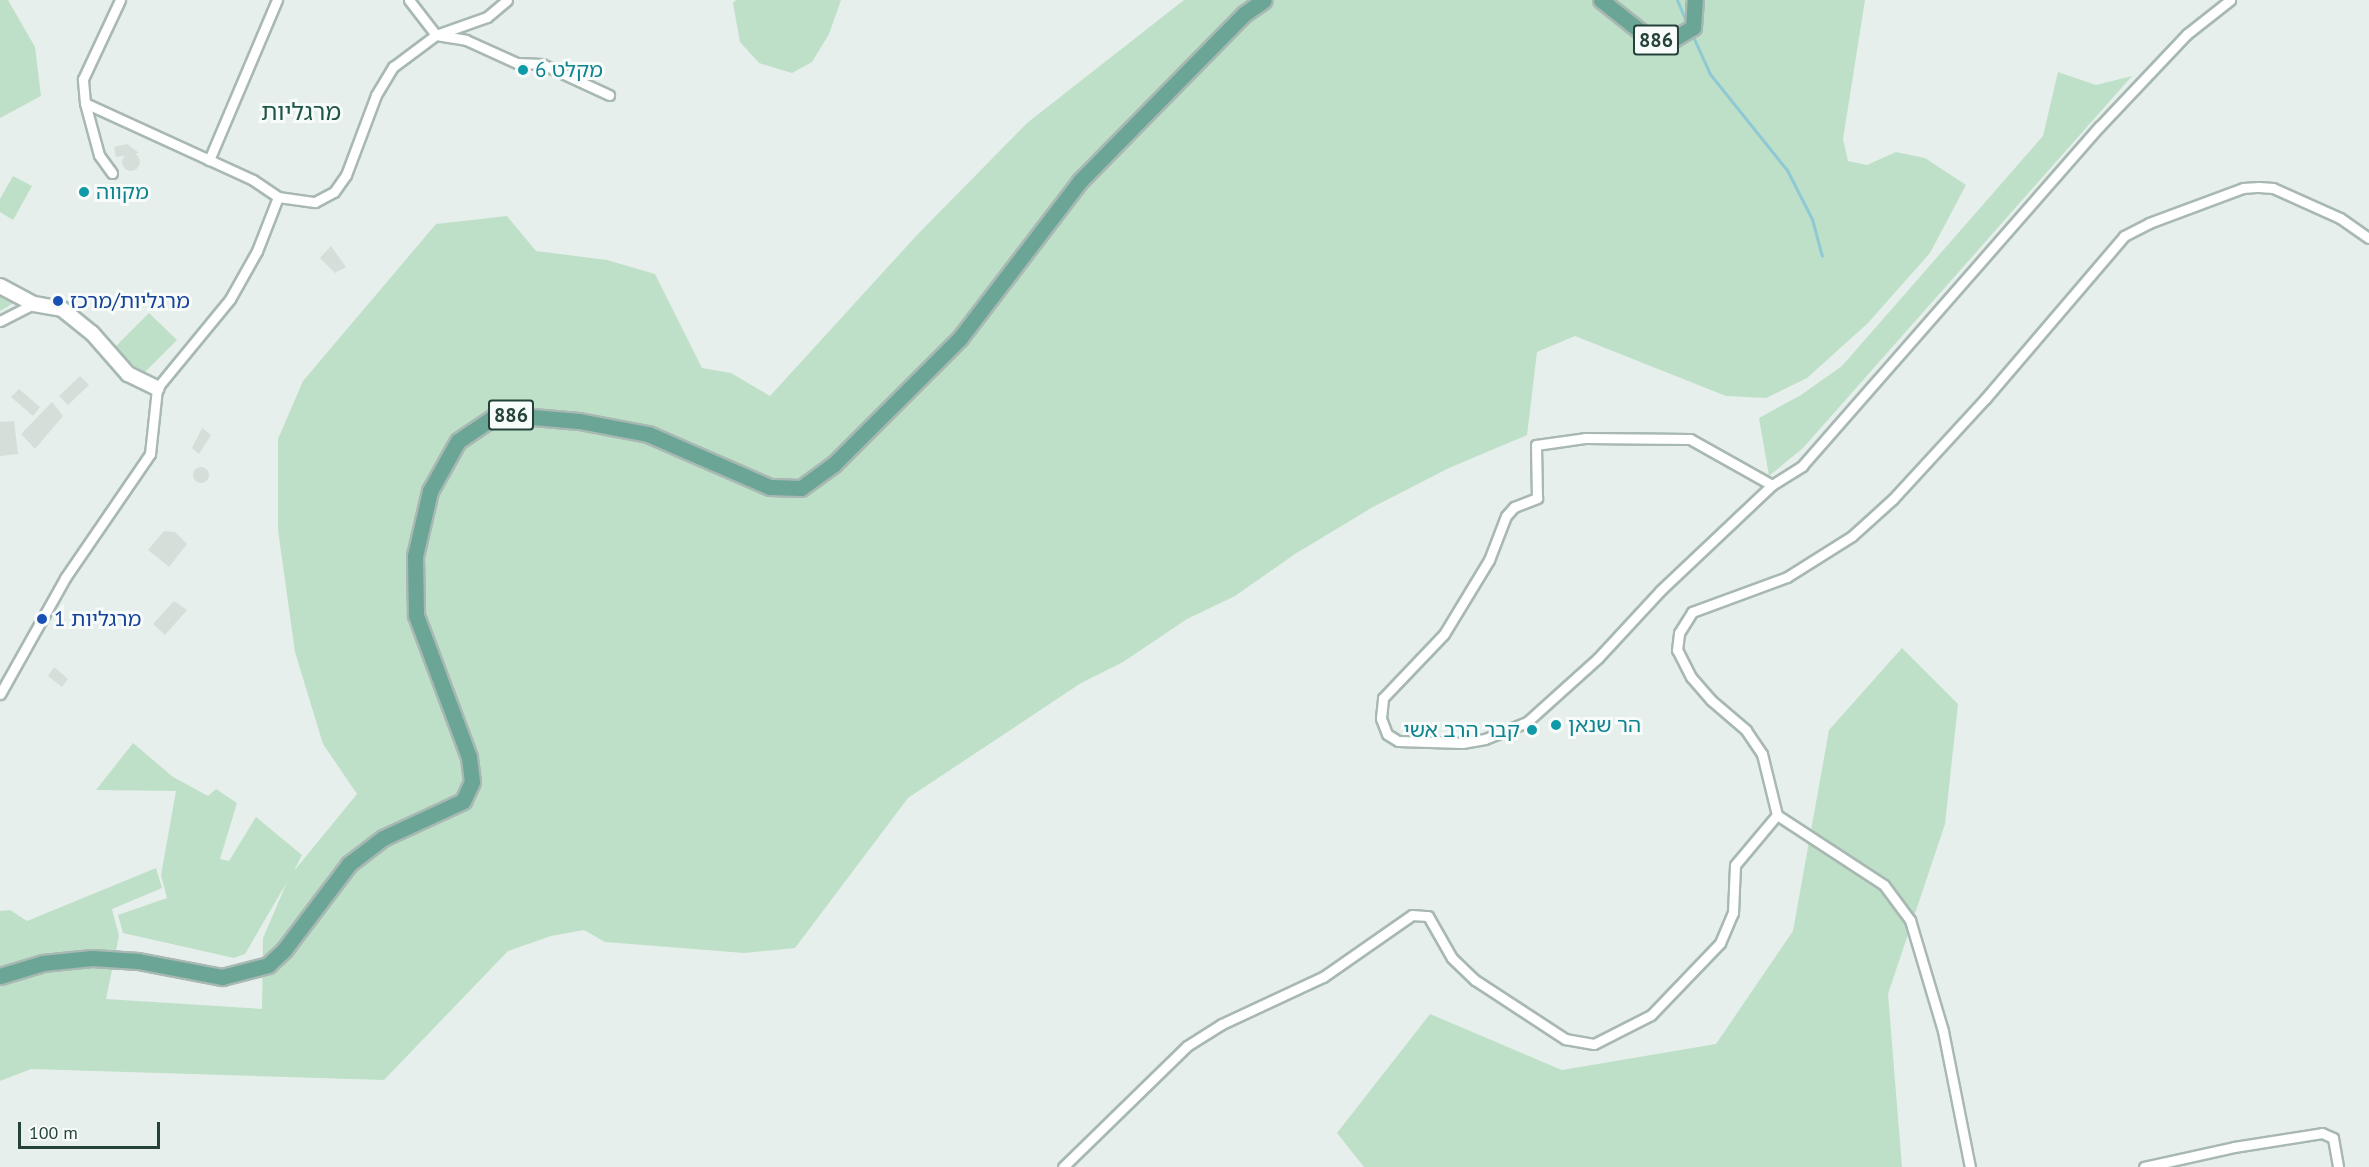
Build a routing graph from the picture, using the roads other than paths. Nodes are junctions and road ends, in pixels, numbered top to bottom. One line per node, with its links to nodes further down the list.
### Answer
1 (120, 0): 11 (street)
2 (277, 0): 12 (street)
3 (409, 0): 9 (street)
4 (507, 0): 9 (street)
5 (1264, 0): 23 (main road, 886)
6 (1601, 0): 7 (main road, 886)
7 (1695, 0)
8 (2230, 0): 20 (street)
9 (436, 35): 10 (street); 14 (street)
10 (609, 94)
11 (85, 103): 12 (street); 13 (street)
12 (209, 160): 14 (street)
13 (112, 173)
14 (278, 197): 19 (street)
15 (2369, 238): 22 (street)
16 (0, 286): 17 (street)
17 (34, 303): 18 (street); 19 (street)
18 (0, 321)
19 (157, 388): 21 (street)
20 (1772, 485): 20 (street)
21 (0, 694)
22 (1777, 815): 24 (street); 25 (street)
23 (0, 976)
24 (1063, 1167)
25 (1970, 1167)
26 (2144, 1167): 27 (street)
27 (2338, 1167)

